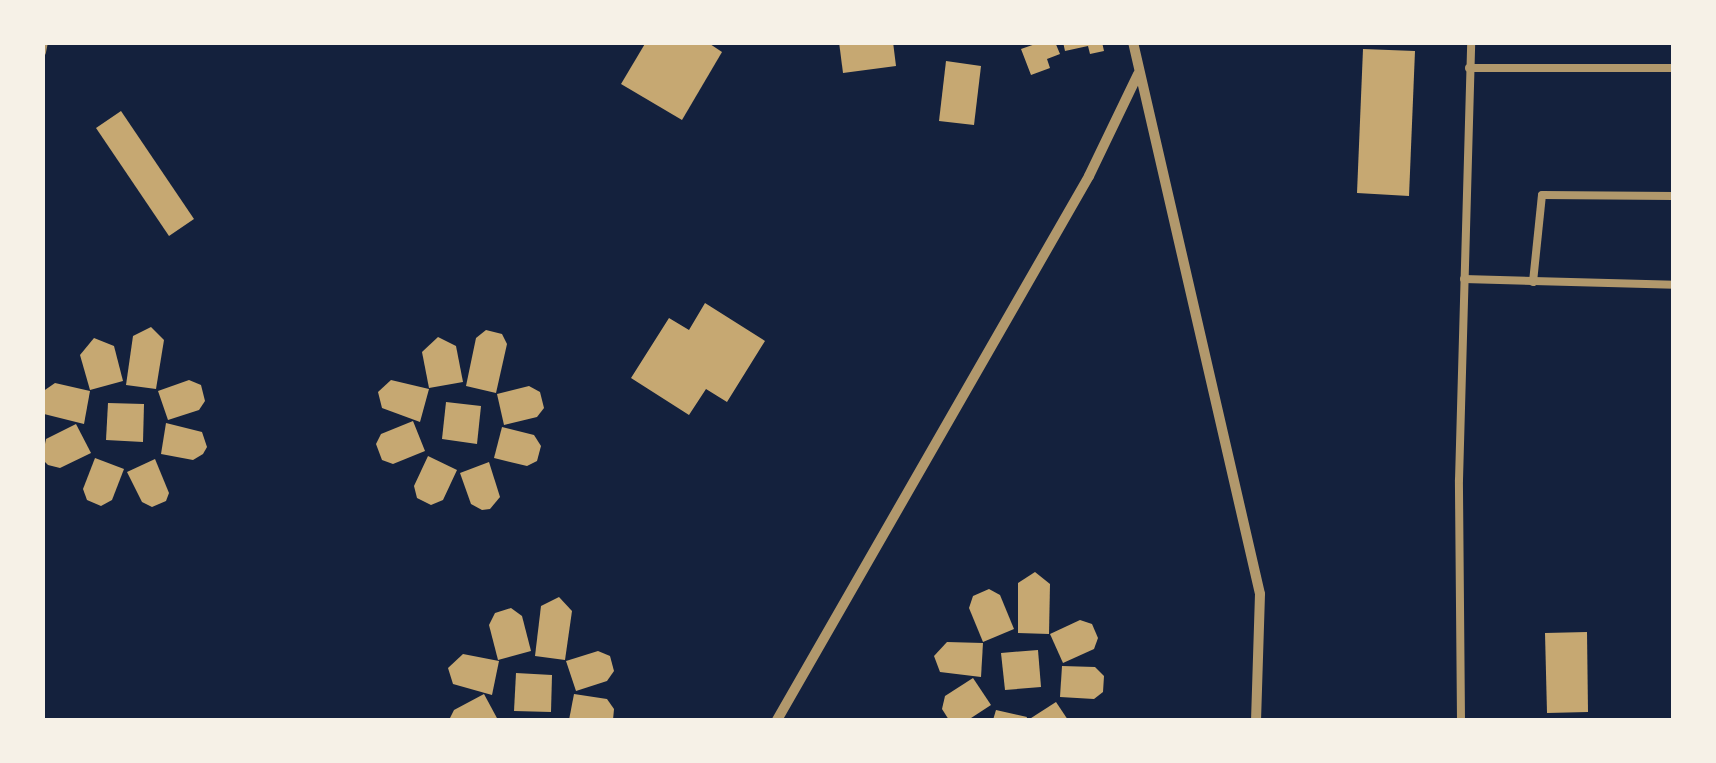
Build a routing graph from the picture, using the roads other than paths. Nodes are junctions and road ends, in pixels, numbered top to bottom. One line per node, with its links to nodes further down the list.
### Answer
1 (44, 42): 4 (lane)
2 (1133, 42): 7 (street)
3 (1471, 42): 5 (lane)
4 (42, 52)
5 (1469, 68): 6 (lane); 9 (lane)
6 (1674, 68)
7 (1138, 74): 12 (street); 13 (street)
8 (1674, 196): 10 (lane)
9 (1464, 280): 10 (lane); 14 (lane)
10 (1533, 282): 11 (lane)
11 (1674, 285)
12 (777, 720)
13 (1256, 720)
14 (1461, 720)

